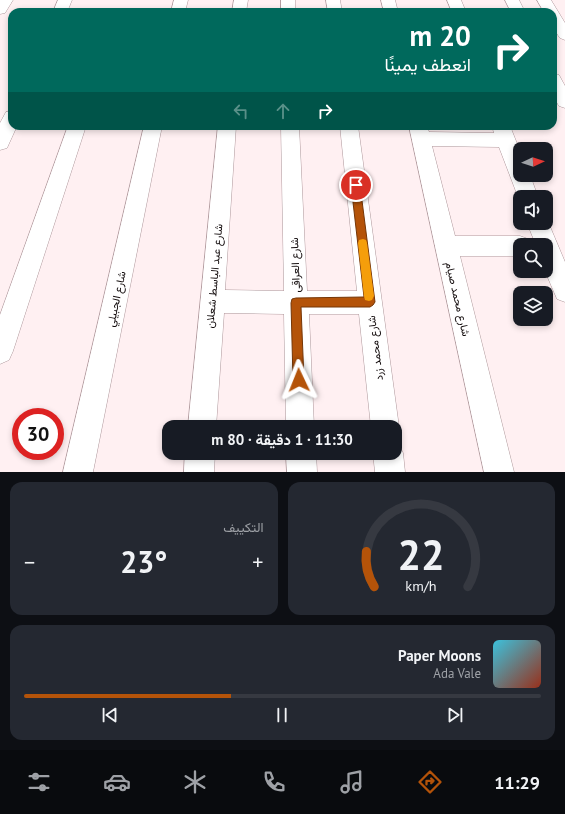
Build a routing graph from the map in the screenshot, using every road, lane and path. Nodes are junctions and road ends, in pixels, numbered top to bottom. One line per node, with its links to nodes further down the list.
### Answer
1 (6, 0): 2 (street)
2 (0, 10)
3 (557, 22): 4 (street)
4 (565, 35)
5 (557, 86): 6 (street)
6 (565, 102)
7 (8, 126): 15 (street)
8 (76, 130): 24 (street)
9 (153, 130): 31 (street, شارع الجبيلي)
10 (227, 130): 21 (street, شارع عبد الباسط شعلان)
11 (290, 130): 23 (street, شارع العراقى)
12 (348, 130): 22 (street, شارع محمد زرد)
13 (419, 133): 14 (street); 17 (street, شارع محمد صيام)
14 (504, 133): 16 (street)
15 (0, 143)
16 (525, 190)
17 (446, 246): 18 (street); 35 (street, شارع محمد صيام)
18 (513, 246)
19 (553, 261): 20 (street)
20 (565, 291)
21 (212, 301): 23 (street); 25 (street, شارع عبد الباسط شعلان)
22 (370, 302): 23 (street); 27 (street, شارع محمد زرد)
23 (296, 303): 26 (street, شارع العراقى)
24 (0, 351)
25 (203, 420)
26 (300, 420)
27 (384, 420)
28 (200, 460): 32 (street)
29 (301, 460): 33 (street)
30 (389, 460): 34 (street)
31 (78, 472)
32 (199, 472)
33 (302, 472)
34 (390, 472)
35 (499, 472)

